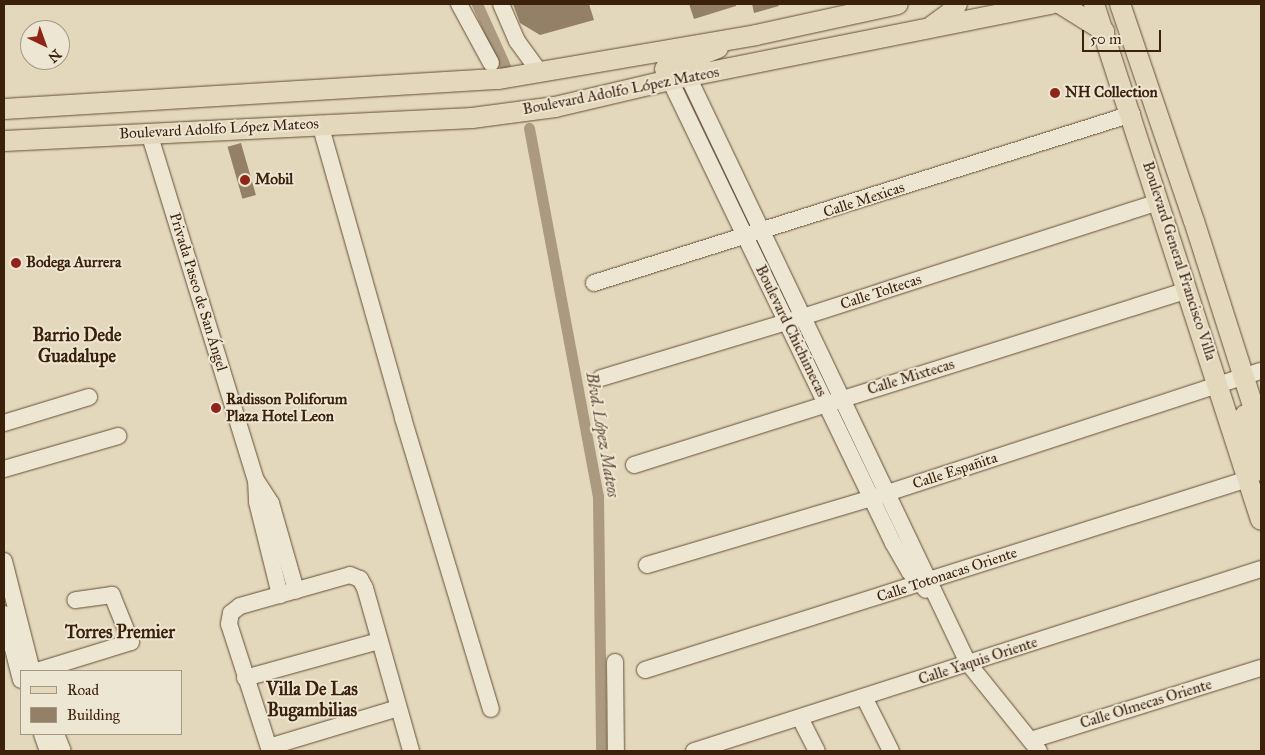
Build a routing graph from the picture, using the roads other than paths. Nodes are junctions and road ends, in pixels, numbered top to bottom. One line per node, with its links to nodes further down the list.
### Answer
1 (458, 4): 12 (street)
2 (501, 4): 14 (street)
3 (898, 4): 13 (main road, Boulevard Adolfo López Mateos)
4 (956, 4): 10 (main road)
5 (1052, 4): 10 (main road, Boulevard Adolfo López Mateos)
6 (1061, 4): 11 (main road)
7 (1094, 4): 11 (main road, Boulevard General Francisco Villa)
8 (1120, 4): 15 (main road, Boulevard General Francisco Villa)
9 (1137, 4): 15 (main road)
10 (924, 31): 13 (main road, Boulevard Adolfo López Mateos)
11 (1104, 31): 17 (main road, Boulevard General Francisco Villa)
12 (491, 63)
13 (674, 65): 14 (main road, Boulevard Adolfo López Mateos); 18 (main road, Boulevard Adolfo López Mateos); 22 (street, Boulevard Chichimecas); 23 (street, Boulevard Chichimecas)
14 (540, 73): 16 (main road, Boulevard Adolfo López Mateos)
15 (1149, 92): 28 (main road, Boulevard General Francisco Villa)
16 (4, 109)
17 (1132, 114): 21 (main road, Boulevard General Francisco Villa); 22 (street, Calle Mexicas)
18 (320, 124): 19 (main road, Boulevard Adolfo López Mateos); 61 (street)
19 (149, 133): 20 (main road, Boulevard Adolfo López Mateos); 39 (street, Privada Paseo de San Ángel)
20 (4, 141)
21 (1159, 202): 25 (main road, Boulevard General Francisco Villa); 26 (street, Calle Toltecas)
22 (762, 232): 23 (street, Calle Mexicas); 26 (street, Boulevard Chichimecas)
23 (745, 237): 24 (street, Calle Mexicas); 27 (street, Boulevard Chichimecas)
24 (594, 283)
25 (1188, 290): 30 (main road, Boulevard General Francisco Villa); 32 (street, Calle Mixtecas)
26 (803, 317): 27 (street, Calle Toltecas); 32 (street, Boulevard Chichimecas)
27 (787, 322): 29 (street, Calle Toltecas); 32 (street, Boulevard Chichimecas)
28 (1253, 374): 30 (street, Calle Españita); 34 (main road, Boulevard General Francisco Villa)
29 (601, 378)
30 (1220, 385): 38 (main road, Boulevard General Francisco Villa); 40 (street, Calle Españita)
31 (89, 397): 33 (street)
32 (834, 401): 36 (street, Calle Mixtecas); 40 (street, Boulevard Chichimecas)
33 (4, 423)
34 (1261, 431)
35 (118, 436): 37 (street)
36 (634, 465)
37 (4, 469)
38 (1255, 475): 41 (main road, Boulevard General Francisco Villa); 45 (street, Calle Totonacas Oriente)
39 (256, 480): 46 (street, Privada Paseo de San Ángel); 47 (street, Privada Paseo de San Ángel)
40 (879, 495): 43 (street, Calle Españita); 45 (street, Boulevard Chichimecas)
41 (1261, 520)
42 (4, 561): 51 (street)
43 (647, 565)
44 (1261, 569): 53 (street, Calle Yaquis Oriente)
45 (926, 583): 53 (street, Boulevard Chichimecas); 57 (street, Calle Totonacas Oriente)
46 (296, 590): 47 (street); 50 (street)
47 (280, 595): 58 (street)
48 (75, 600): 56 (street)
49 (4, 614): 51 (street)
50 (379, 641): 58 (street); 60 (street)
51 (14, 651): 55 (street)
52 (615, 662): 66 (street)
53 (968, 663): 59 (street, Calle Yaquis Oriente); 63 (street, Boulevard Chichimecas)
54 (1261, 668): 63 (street, Calle Olmecas Oriente)
55 (22, 670)
56 (40, 670)
57 (645, 670)
58 (245, 678): 64 (street)
59 (865, 699): 62 (street, Calle Yaquis Oriente); 69 (street)
60 (398, 708): 64 (street); 65 (street)
61 (491, 709)
62 (800, 718): 67 (street, Calle Yaquis Oriente); 68 (street)
63 (1035, 746)
64 (269, 749)
65 (411, 751)
66 (616, 751)
67 (694, 751)
68 (817, 751)
69 (891, 751)

